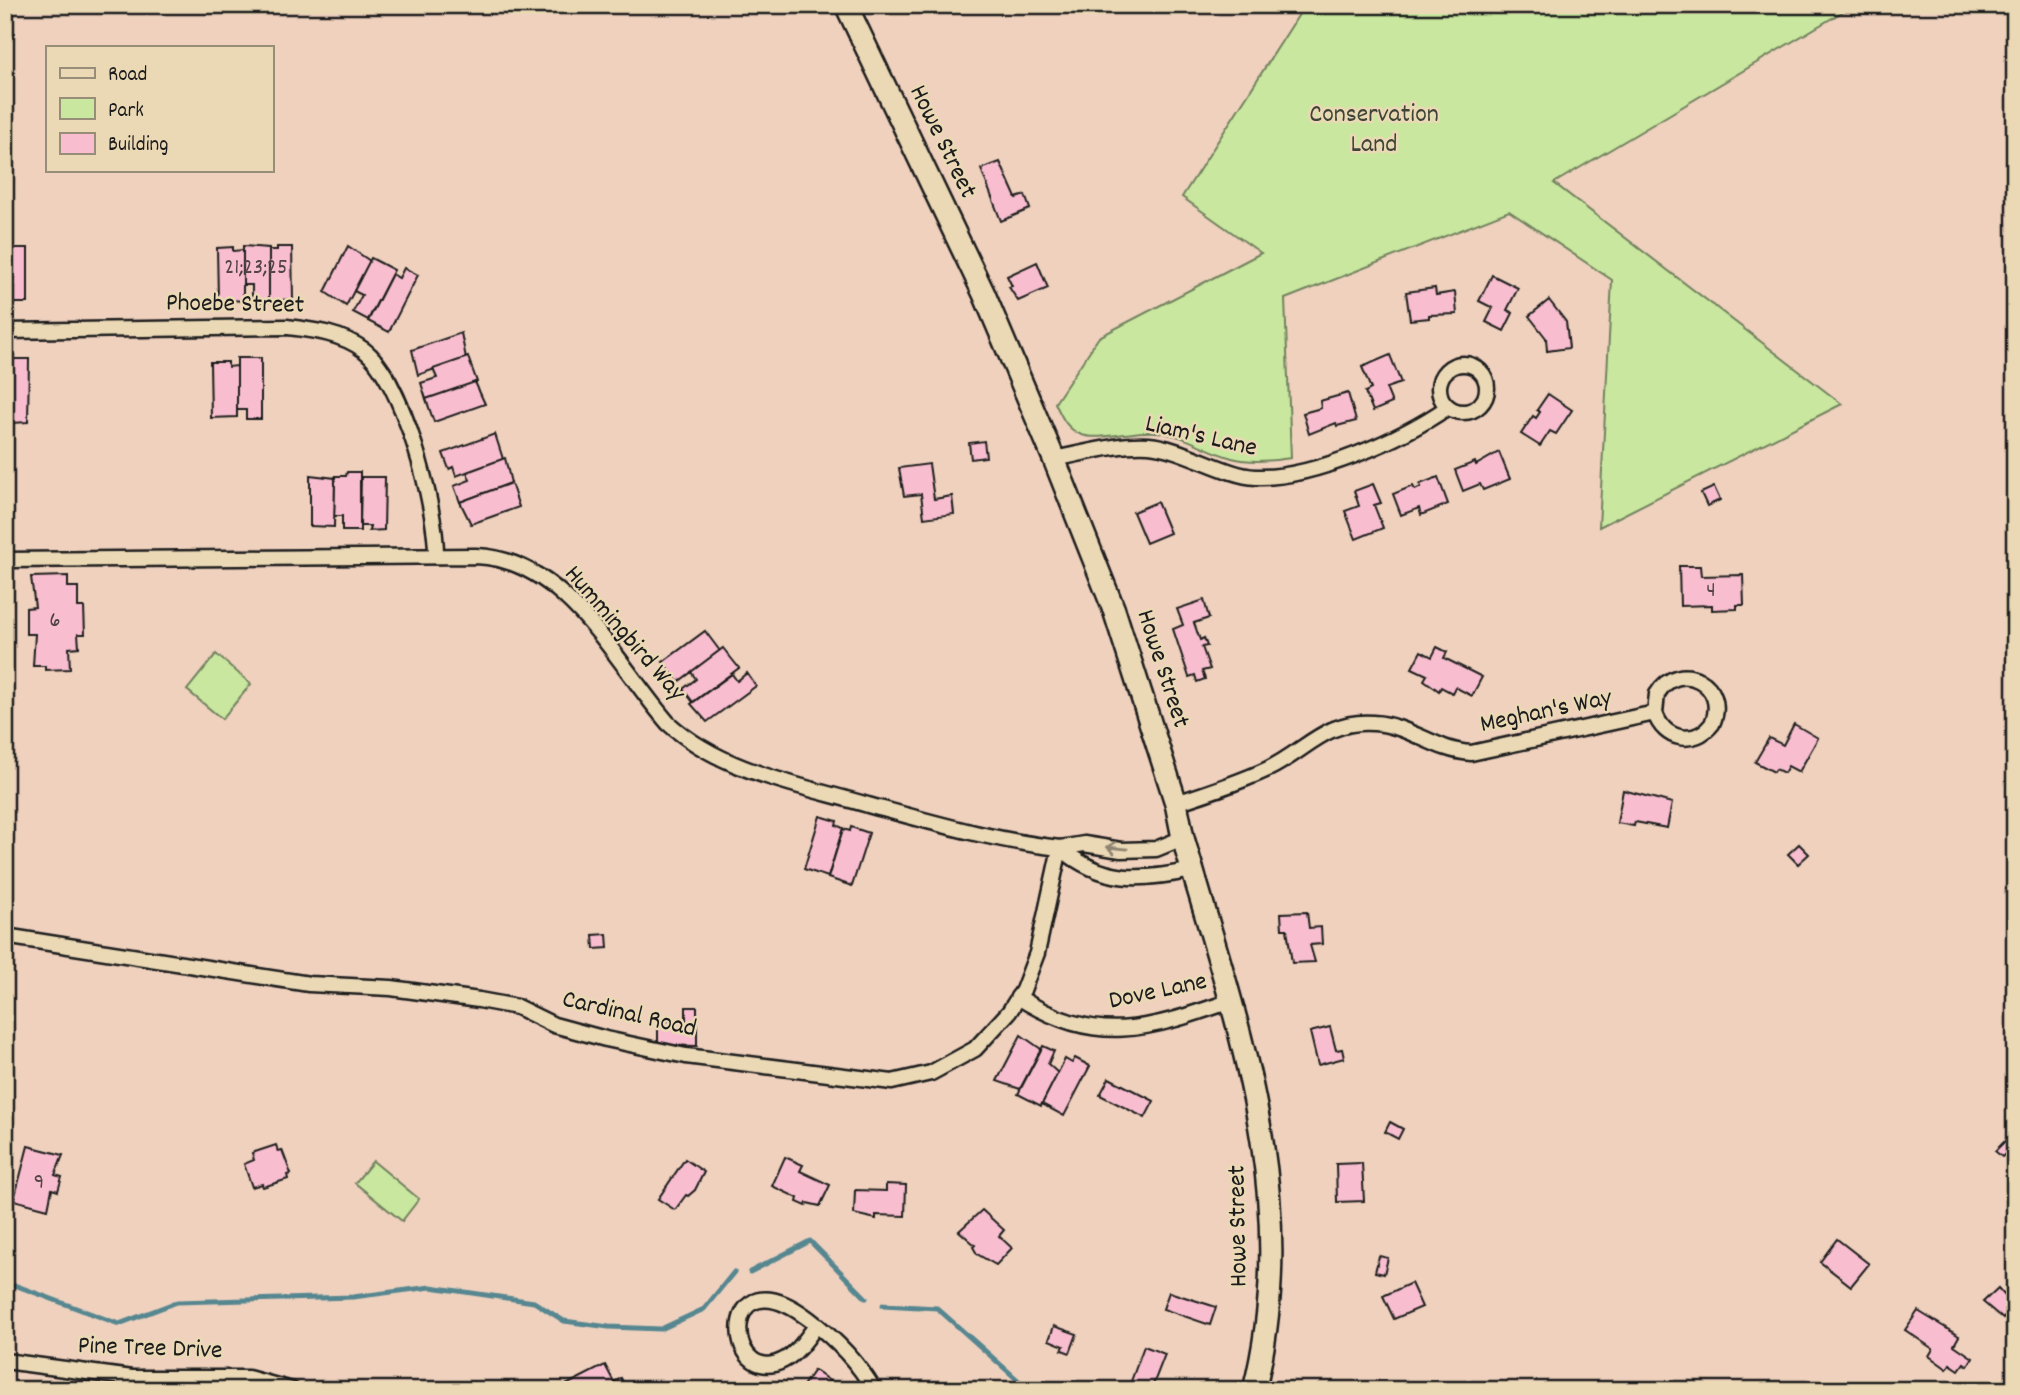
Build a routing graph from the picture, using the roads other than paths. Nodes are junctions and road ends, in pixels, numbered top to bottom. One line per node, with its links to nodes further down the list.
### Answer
1 (846, 5): 4 (street, Howe Street)
2 (5, 331): 5 (street, Phoebe Street)
3 (1448, 407): 4 (street, Liam's Lane)
4 (1054, 459): 8 (street, Howe Street)
5 (436, 556): 6 (street, Hummingbird Way); 10 (street, Hummingbird Way)
6 (5, 560)
7 (1655, 713): 7 (street); 8 (street, Meghan's Way)
8 (1176, 803): 9 (street, Howe Street)
9 (1183, 838): 10 (street, Hummingbird Way, one-way to 10); 11 (street, Howe Street)
10 (1060, 848): 11 (street, Hummingbird Way); 13 (street, Cardinal Road)
11 (1192, 870): 14 (street, Howe Street)
12 (5, 936): 13 (street, Cardinal Road)
13 (1018, 997): 14 (street, Dove Lane)
14 (1231, 1001): 19 (street, Howe Street)
15 (817, 1325): 15 (street); 18 (street)
16 (5, 1361): 17 (street, Pine Tree Drive)
17 (292, 1390)
18 (874, 1390)
19 (1254, 1390)

